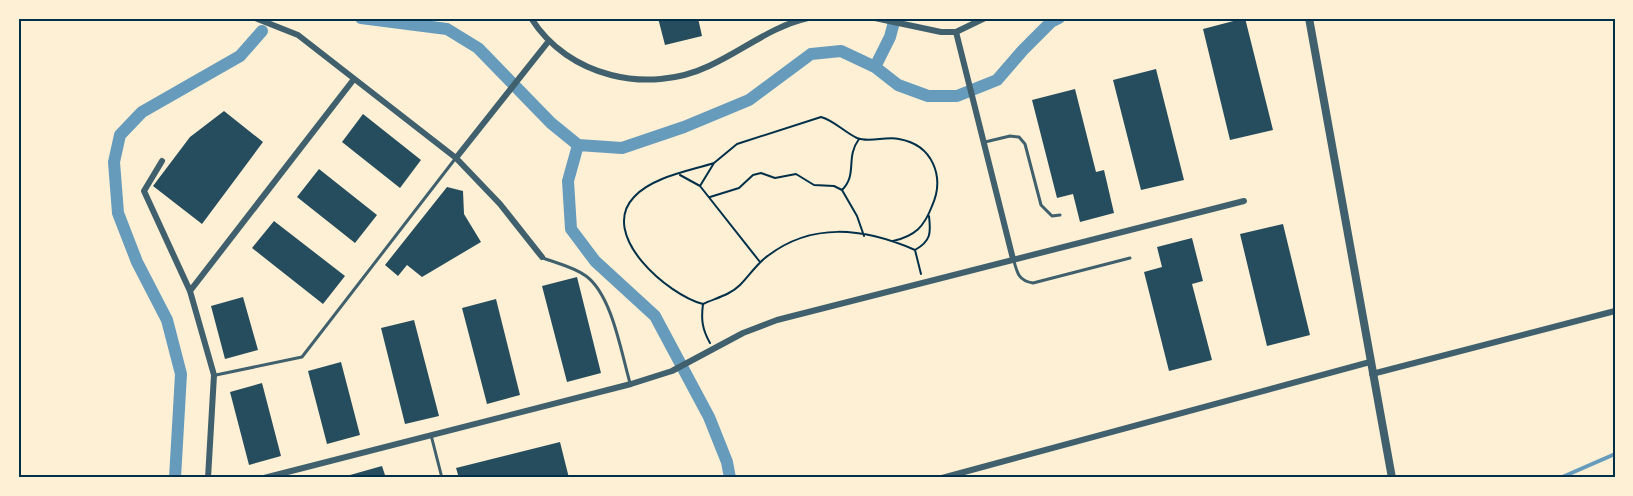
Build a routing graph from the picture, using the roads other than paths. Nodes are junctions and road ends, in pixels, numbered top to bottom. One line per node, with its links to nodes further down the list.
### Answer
1 (255, 18): 9 (street)
2 (531, 18): 8 (street)
3 (808, 18): 8 (street)
4 (875, 18): 7 (street)
5 (986, 18): 7 (street)
6 (1309, 18): 20 (street)
7 (956, 32): 10 (street)
8 (548, 42): 11 (street)
9 (354, 79): 11 (street); 18 (street)
10 (984, 142): 14 (lane); 17 (street)
11 (456, 158): 15 (street); 22 (lane)
12 (162, 161): 18 (street)
13 (1244, 201): 17 (street)
14 (1060, 215)
15 (542, 257): 23 (lane)
16 (1130, 258): 17 (lane)
17 (1013, 260): 23 (street)
18 (190, 291): 22 (street)
19 (1615, 310): 21 (street)
20 (1370, 362): 21 (street); 28 (street)
21 (1372, 374): 29 (street)
22 (214, 375): 25 (street)
23 (630, 384): 24 (street)
24 (431, 435): 26 (street); 27 (lane)
25 (208, 478)
26 (264, 478)
27 (442, 478)
28 (942, 478)
29 (1392, 478)

